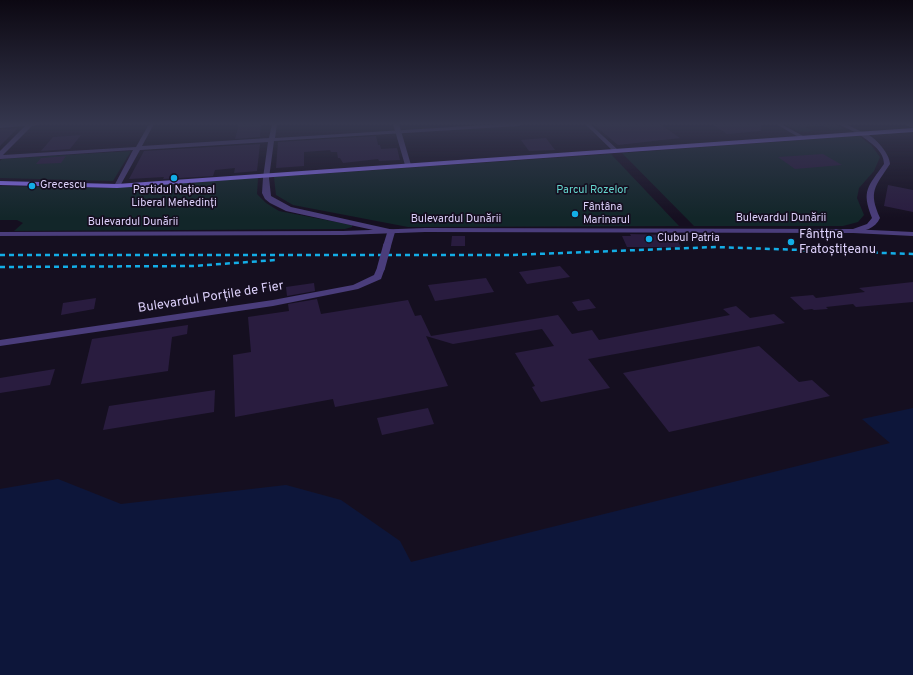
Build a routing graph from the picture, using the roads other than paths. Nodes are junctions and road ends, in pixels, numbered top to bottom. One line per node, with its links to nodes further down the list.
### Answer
1 (133, 156): 9 (street)
2 (269, 156): 7 (street)
3 (405, 156): 6 (street)
4 (539, 156): 6 (main road)
5 (885, 156): 10 (street)
6 (408, 165): 7 (main road)
7 (266, 175): 9 (main road); 12 (street)
8 (0, 183): 9 (main road)
9 (116, 186)
10 (875, 222): 11 (street); 13 (street)
11 (853, 231): 12 (street, Bulevardul Dunării); 13 (street, Bulevardul Dunării)
12 (391, 232): 14 (street, Bulevardul Dunării); 16 (street, Bulevardul Porțile de Fier, bridge)
13 (889, 232): 15 (street, Bulevardul Dunării)
14 (0, 234)
15 (913, 234)
16 (0, 343)

